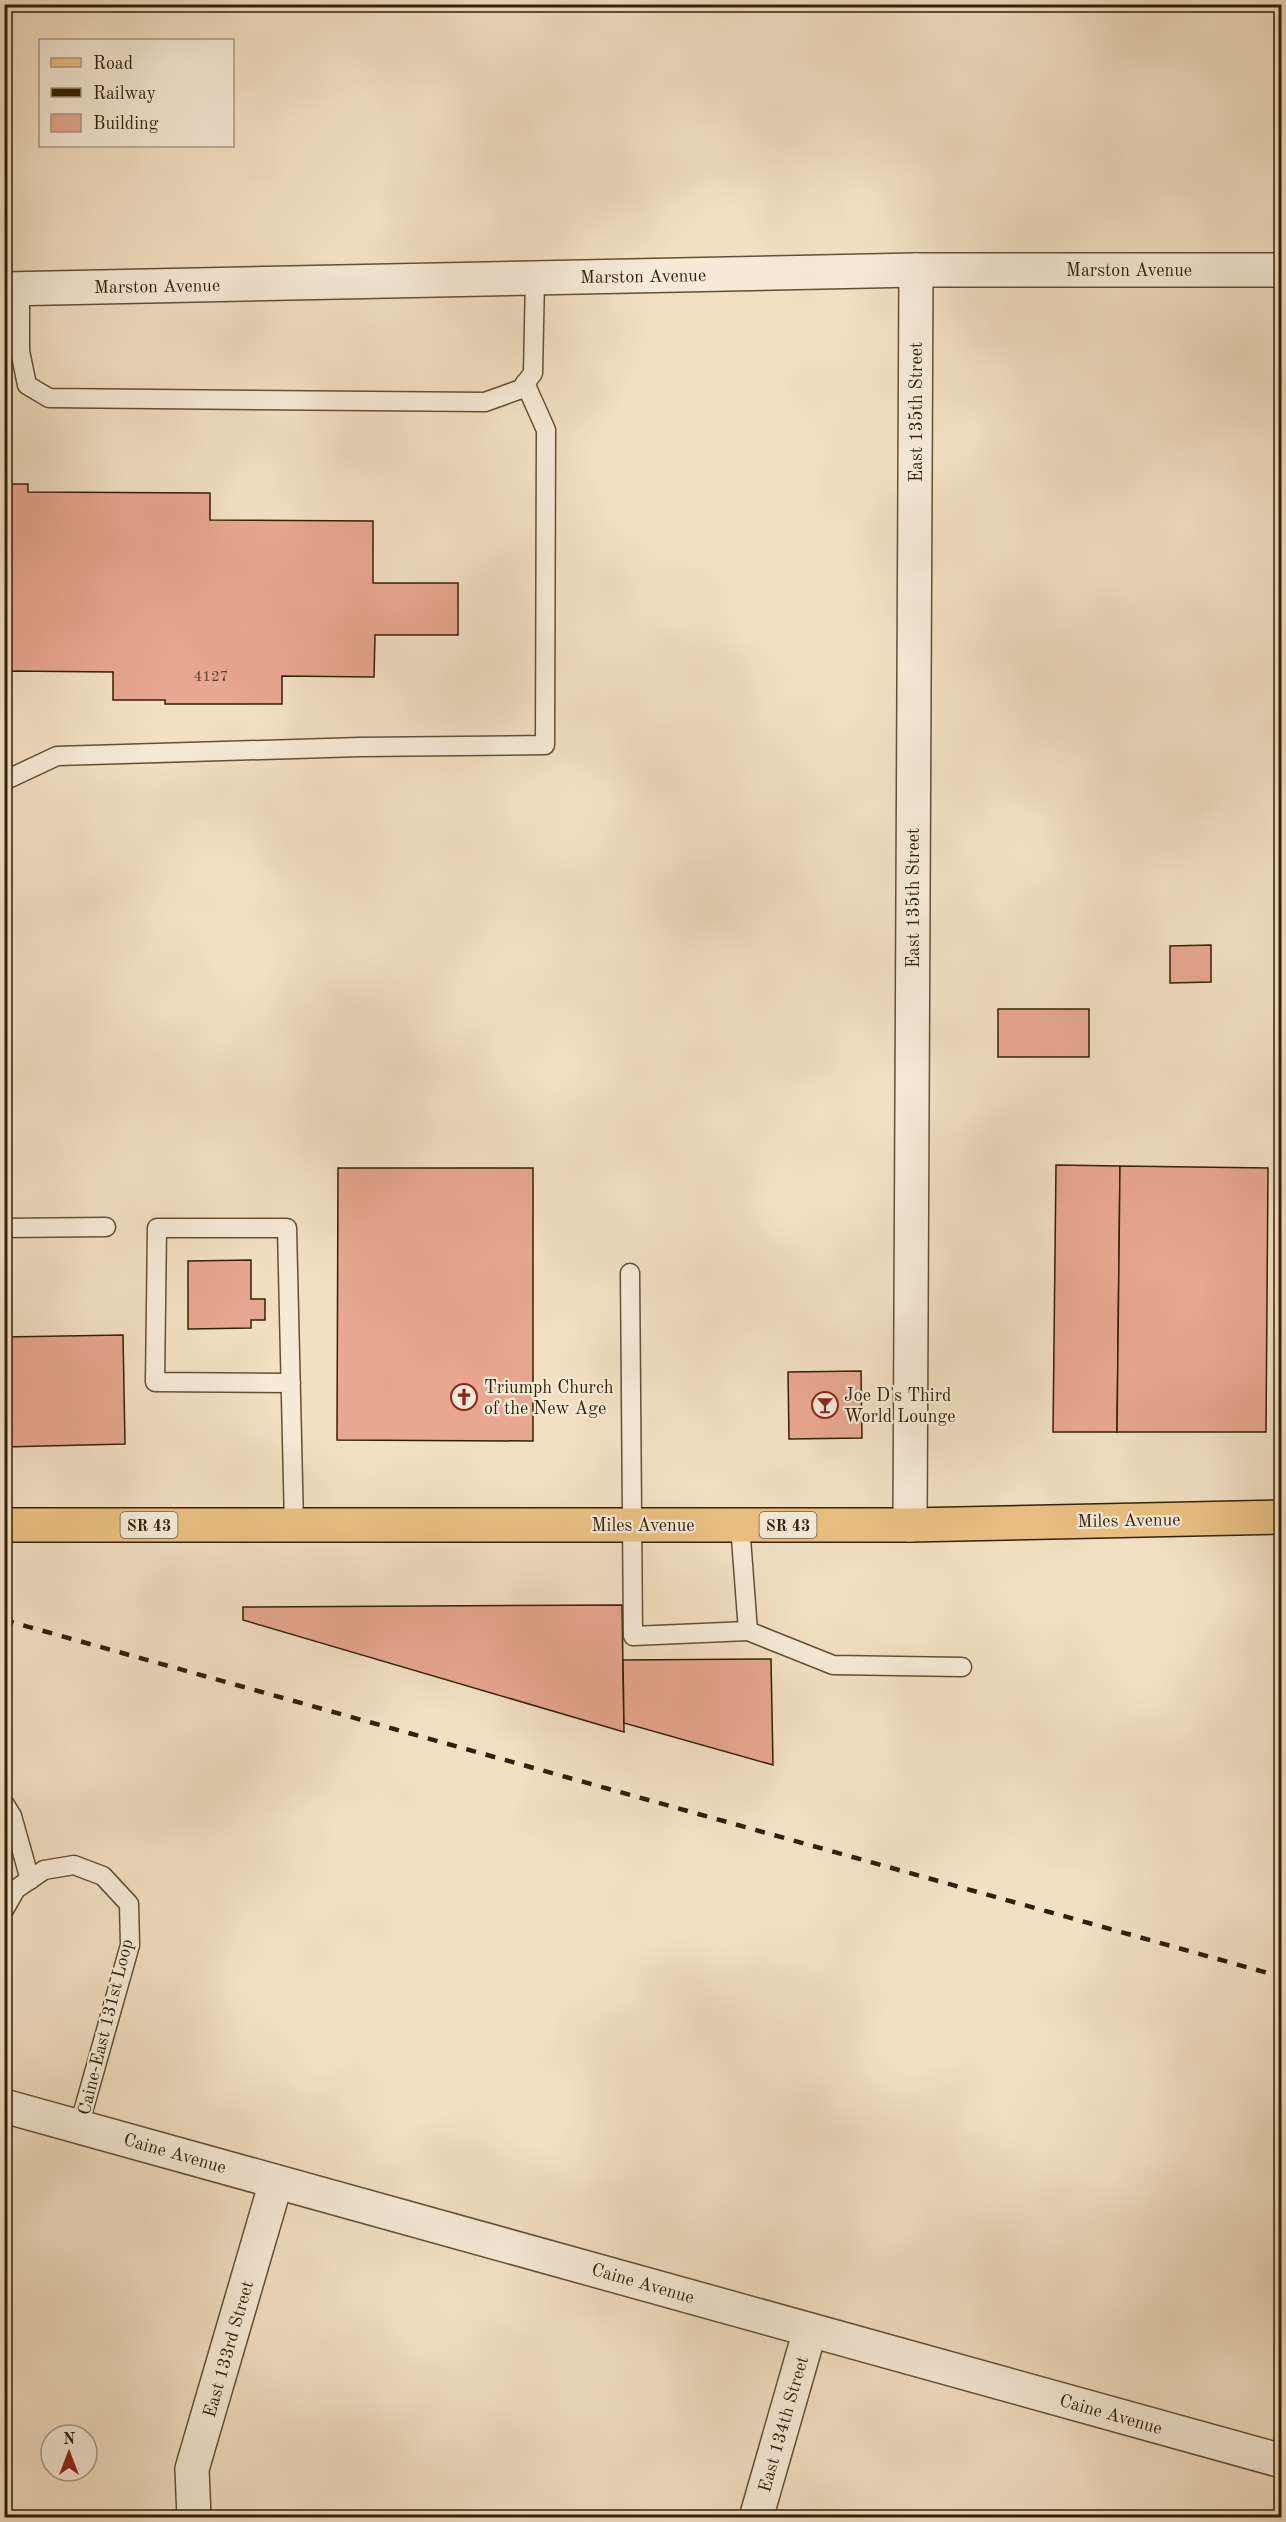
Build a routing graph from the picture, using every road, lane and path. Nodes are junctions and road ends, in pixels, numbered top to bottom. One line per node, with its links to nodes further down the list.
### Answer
1 (916, 270): 2 (street, Marston Avenue); 3 (street, Marston Avenue); 16 (street, East 135th Street)
2 (1281, 270)
3 (535, 278): 4 (street, Marston Avenue); 5 (lane)
4 (12, 288): 5 (lane)
5 (525, 383): 6 (lane)
6 (4, 778)
7 (106, 1227): 8 (lane)
8 (4, 1228)
9 (630, 1273): 14 (lane)
10 (291, 1383): 10 (lane); 13 (lane)
11 (1281, 1517): 16 (main road, Miles Avenue / SR 43)
12 (4, 1525): 13 (main road, Miles Avenue / SR 43)
13 (294, 1525): 14 (main road, Miles Avenue / SR 43)
14 (631, 1525): 15 (main road, Miles Avenue / SR 43); 17 (lane)
15 (740, 1525): 16 (main road, Miles Avenue / SR 43); 17 (lane)
16 (910, 1525)
17 (748, 1631): 18 (lane)
18 (962, 1667)
19 (4, 1803): 20 (lane)
20 (30, 1880): 21 (lane, Caine-East 131st Loop); 23 (lane, Caine-East 131st Loop)
21 (4, 1910)
22 (4, 2106): 23 (street, Caine Avenue)
23 (79, 2126): 24 (street, Caine Avenue)
24 (276, 2182): 25 (street, Caine Avenue); 27 (street, East 133rd Street)
25 (810, 2330): 26 (street, Caine Avenue); 28 (street, East 134th Street)
26 (1281, 2461)
27 (194, 2517)
28 (756, 2517)

